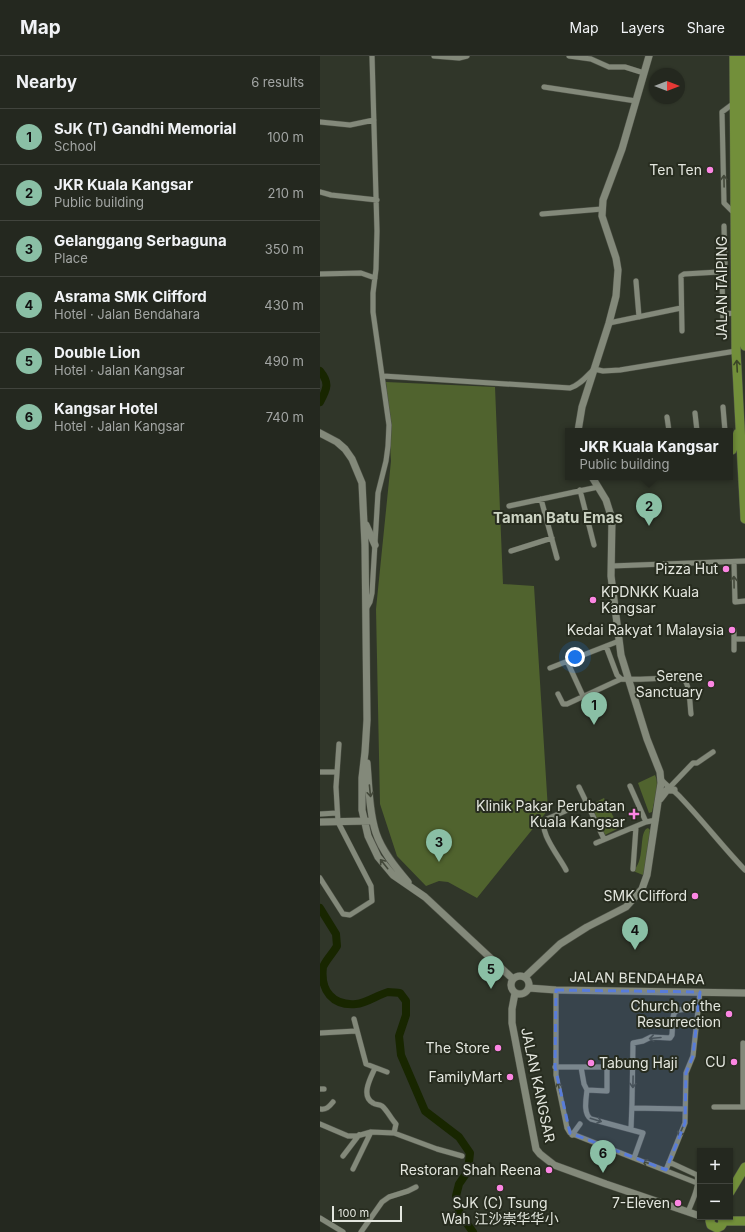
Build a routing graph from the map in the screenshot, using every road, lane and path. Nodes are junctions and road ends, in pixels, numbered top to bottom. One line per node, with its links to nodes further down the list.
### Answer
1 (372, 56): 11 (street)
2 (434, 56): 3 (street)
3 (467, 56)
4 (569, 56): 8 (street)
5 (649, 56): 8 (main road)
6 (734, 56): 21 (highway, JALAN TAIPING, one-way to 6)
7 (741, 56): 13 (highway, JALAN TAIPING)
8 (644, 73): 10 (main road)
9 (544, 88): 10 (street)
10 (636, 101): 16 (main road)
11 (374, 120): 12 (street); 15 (street)
12 (320, 122)
13 (743, 141): 19 (highway, JALAN TAIPING)
14 (320, 192): 15 (street)
15 (376, 200): 24 (street)
16 (602, 209): 17 (street); 31 (main road)
17 (542, 214)
18 (724, 226): 20 (street)
19 (744, 230): 26 (highway, JALAN TAIPING)
20 (725, 254): 21 (street); 22 (street)
21 (736, 254): 28 (highway, JALAN TAIPING)
22 (726, 264)
23 (320, 274): 24 (street)
24 (375, 278): 37 (street)
25 (636, 281): 30 (street)
26 (743, 292): 28 (highway); 34 (highway, JALAN TAIPING)
27 (681, 308): 29 (street); 30 (street); 33 (street)
28 (736, 313): 29 (street); 35 (highway, JALAN TAIPING)
29 (723, 314): 32 (street)
30 (639, 317): 31 (street)
31 (609, 323): 36 (main road)
32 (723, 327)
33 (682, 331)
34 (745, 346)
35 (736, 351): 36 (street); 41 (highway, JALAN TAIPING, one-way to 35)
36 (594, 369): 37 (street); 42 (main road)
37 (383, 376): 58 (street)
38 (723, 407): 45 (street)
39 (695, 413): 44 (street)
40 (667, 417): 43 (street)
41 (740, 424): 47 (highway); 48 (highway, JALAN TAIPING)
42 (578, 428)
43 (669, 428)
44 (697, 428)
45 (725, 428)
46 (323, 434): 56 (main road)
47 (733, 444)
48 (741, 447): 49 (street); 55 (highway, JALAN TAIPING)
49 (733, 449)
50 (594, 480): 51 (main road)
51 (598, 486): 52 (street); 64 (main road)
52 (580, 490): 53 (street); 59 (street)
53 (541, 499): 54 (street); 57 (street)
54 (509, 506)
55 (745, 519)
56 (364, 521): 58 (main road); 66 (main road)
57 (552, 538): 60 (street); 61 (street)
58 (375, 545): 66 (street)
59 (594, 545)
60 (511, 551)
61 (557, 558)
62 (745, 561): 63 (street)
63 (734, 562): 64 (street); 65 (street, one-way to 63)
64 (611, 566): 70 (main road)
65 (745, 601)
66 (365, 610): 81 (main road)
67 (734, 630): 68 (street)
68 (734, 639): 69 (street); 72 (street)
69 (745, 639)
70 (619, 641): 71 (street); 76 (main road)
71 (606, 646): 73 (street); 75 (street)
72 (734, 650)
73 (567, 661): 74 (street); 78 (street)
74 (550, 668)
75 (621, 680): 76 (street); 78 (street)
76 (629, 680): 79 (street); 85 (main road)
77 (558, 694): 78 (street)
78 (583, 696)
79 (691, 714)
80 (339, 744): 84 (street)
81 (365, 752): 93 (main road); 94 (main road, one-way to 94)
82 (713, 752): 85 (street)
83 (320, 772): 84 (street)
84 (337, 772): 90 (street)
85 (666, 784): 89 (main road); 89 (main road); 103 (street)
86 (630, 786): 97 (street)
87 (579, 787): 88 (street)
88 (586, 802): 99 (street); 102 (street)
89 (658, 802): 92 (main road)
90 (337, 813): 91 (street); 96 (street)
91 (320, 814)
92 (656, 820): 97 (street); 106 (main road)
93 (365, 821): 94 (main road); 96 (main road); 105 (main road, one-way to 93)
94 (374, 821): 105 (main road)
95 (320, 822): 96 (main road)
96 (338, 822): 104 (street)
97 (646, 822): 98 (street)
98 (636, 826): 99 (street); 101 (street)
99 (604, 839): 100 (street)
100 (596, 843)
101 (633, 869)
102 (566, 870)
103 (745, 870)
104 (320, 878)
105 (414, 888): 107 (main road)
106 (525, 978): 107 (main road); 108 (main road)
107 (513, 979): 111 (main road)
108 (529, 988): 109 (main road, JALAN BENDAHARA); 111 (main road)
109 (556, 990): 110 (main road, JALAN BENDAHARA); 118 (street)
110 (700, 992): 112 (main road, JALAN BENDAHARA); 113 (street)
111 (515, 993): 147 (main road, JALAN KANGSAR)
112 (745, 993)
113 (698, 1009): 126 (street, one-way to 126); 127 (street)
114 (354, 1019): 115 (street)
115 (356, 1031): 116 (street); 120 (street)
116 (320, 1033)
117 (743, 1043): 125 (street)
118 (556, 1067): 119 (street); 135 (street, one-way to 118)
119 (581, 1067): 122 (street); 122 (street)
120 (375, 1068): 121 (street); 133 (street)
121 (387, 1072)
122 (586, 1090): 131 (street, one-way to 131)
123 (333, 1102): 128 (street)
124 (714, 1107): 125 (street)
125 (744, 1107)
126 (632, 1108): 127 (street); 131 (street)
127 (685, 1108): 139 (street, one-way to 139)
128 (320, 1109)
129 (320, 1124): 134 (street)
130 (580, 1124): 135 (street)
131 (631, 1129): 138 (street)
132 (371, 1132): 133 (street); 134 (street); 141 (street)
133 (394, 1133): 137 (street)
134 (359, 1135): 136 (street)
135 (572, 1135): 138 (street)
136 (342, 1156)
137 (462, 1156)
138 (634, 1158): 142 (street, one-way to 138)
139 (669, 1162): 142 (street); 143 (street)
140 (745, 1167): 146 (highway)
141 (353, 1170)
142 (666, 1170): 144 (street)
143 (697, 1175)
144 (697, 1183): 147 (street)
145 (416, 1187): 154 (street)
146 (733, 1187)
147 (688, 1212): 148 (main road, JALAN KANGSAR)
148 (697, 1215)
149 (320, 1218): 153 (street)
150 (745, 1221): 152 (highway)
151 (709, 1222): 152 (highway)
152 (722, 1224)
153 (343, 1232)
154 (361, 1232)

